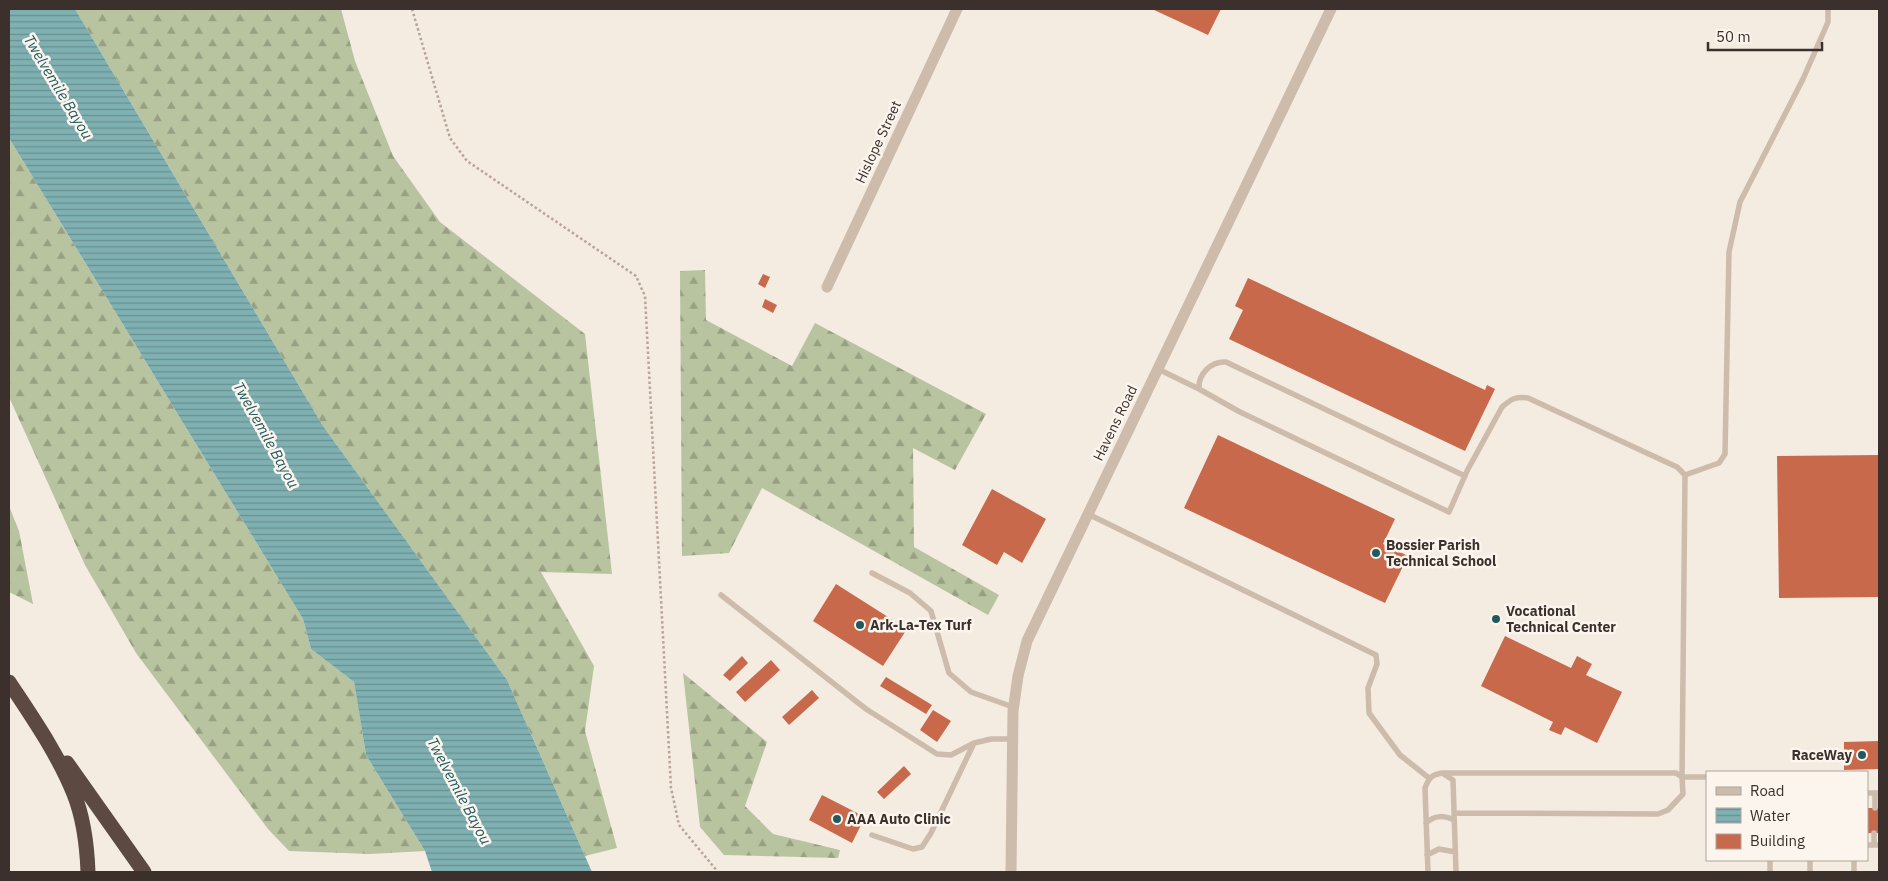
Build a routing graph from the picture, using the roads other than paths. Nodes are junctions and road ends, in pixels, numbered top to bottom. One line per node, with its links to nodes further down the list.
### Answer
1 (957, 9): 4 (street, Hislope Street)
2 (1331, 9): 5 (street, Havens Road)
3 (1828, 9): 8 (lane)
4 (827, 287)
5 (1158, 369): 6 (lane); 9 (street, Havens Road)
6 (1199, 389): 7 (lane); 7 (lane)
7 (1465, 476): 8 (lane)
8 (1684, 476): 18 (lane)
9 (1088, 514): 13 (street, Havens Road); 20 (lane)
10 (872, 572): 13 (lane)
11 (721, 595): 16 (lane)
12 (9, 682): 14 (highway)
13 (1013, 707): 15 (street, Havens Road)
14 (34, 721): 30 (highway); 31 (highway)
15 (1012, 740): 16 (lane); 32 (street, Havens Road)
16 (974, 743): 26 (lane)
17 (1442, 773): 18 (lane); 20 (lane); 23 (lane)
18 (1682, 777): 19 (lane); 23 (lane)
19 (1706, 777)
20 (1429, 778): 24 (lane)
21 (1877, 793): 22 (lane)
22 (1875, 808)
23 (1454, 817): 24 (lane); 28 (lane)
24 (1426, 823): 29 (lane)
25 (1874, 833): 27 (lane)
26 (872, 835)
27 (1877, 845)
28 (1455, 852): 29 (lane); 34 (lane)
29 (1427, 854): 33 (lane)
30 (88, 872)
31 (144, 872)
32 (1010, 872)
33 (1428, 872)
34 (1456, 872)

